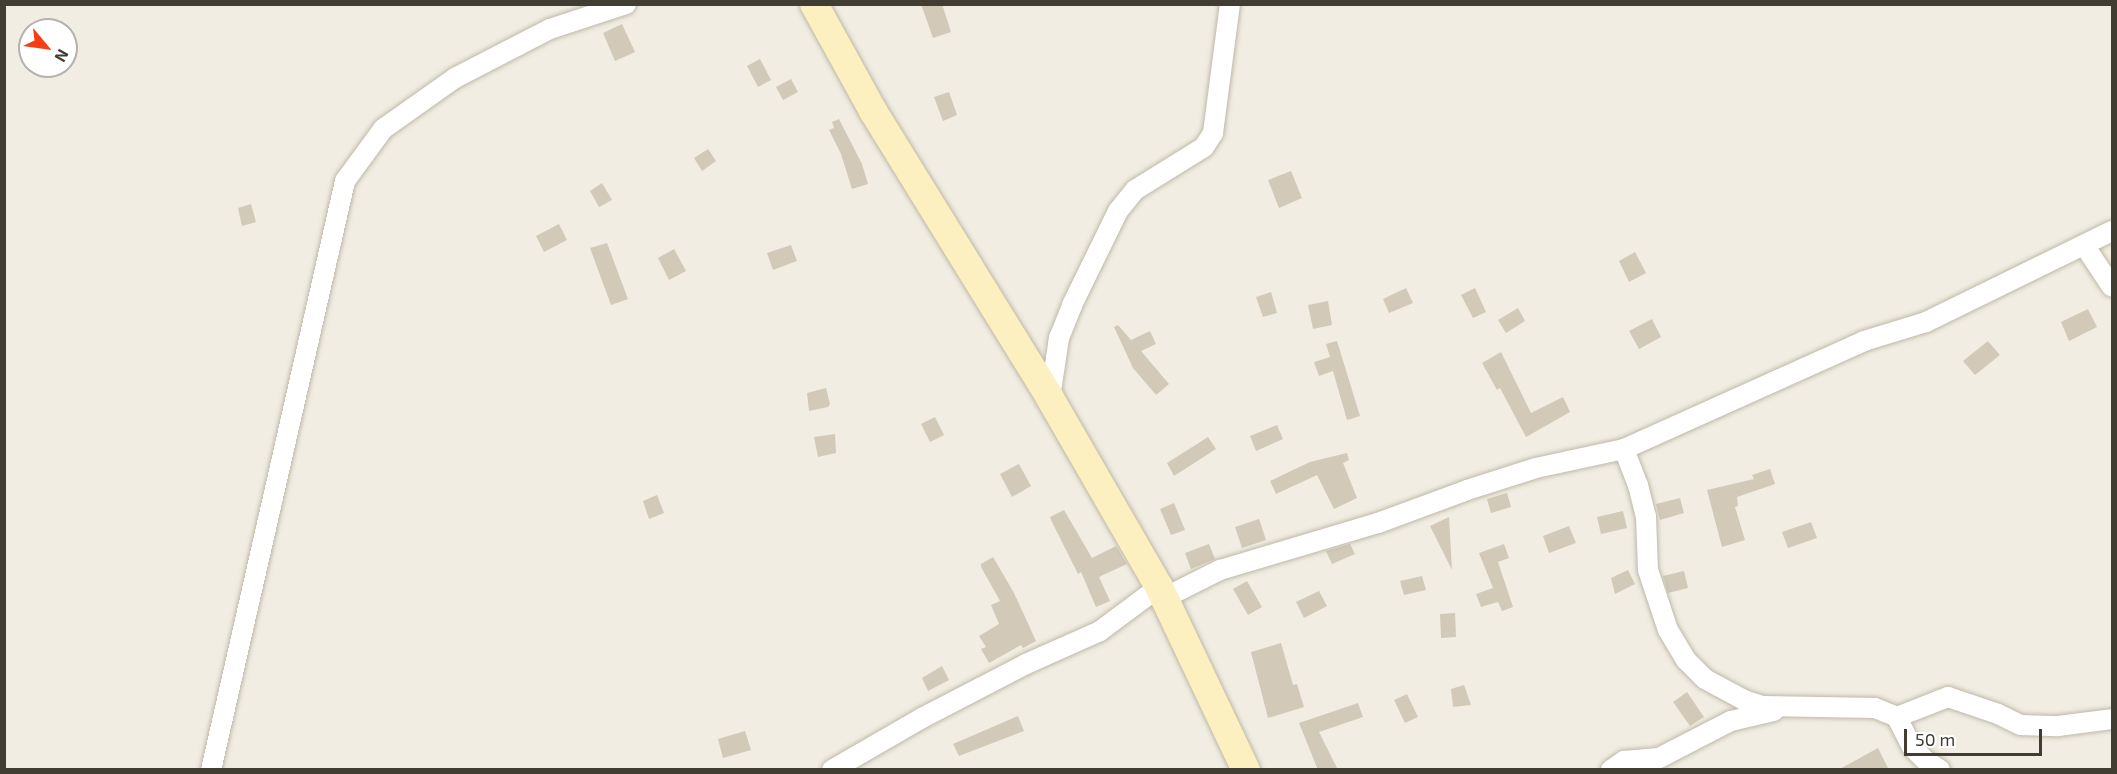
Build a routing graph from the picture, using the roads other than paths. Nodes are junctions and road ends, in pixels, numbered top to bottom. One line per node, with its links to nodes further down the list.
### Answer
1 (626, 4): 13 (street)
2 (814, 4): 7 (street)
3 (1230, 4): 7 (street)
4 (2112, 231): 5 (street)
5 (2084, 245): 6 (street); 8 (street)
6 (2112, 287)
7 (1050, 398): 9 (street)
8 (1624, 449): 9 (street); 10 (street)
9 (1161, 592): 14 (street); 15 (street)
10 (1789, 708): 11 (street); 16 (street)
11 (1897, 717): 12 (street); 17 (street)
12 (2112, 719)
13 (212, 770)
14 (832, 770)
15 (1246, 770)
16 (1611, 770)
17 (1940, 770)

